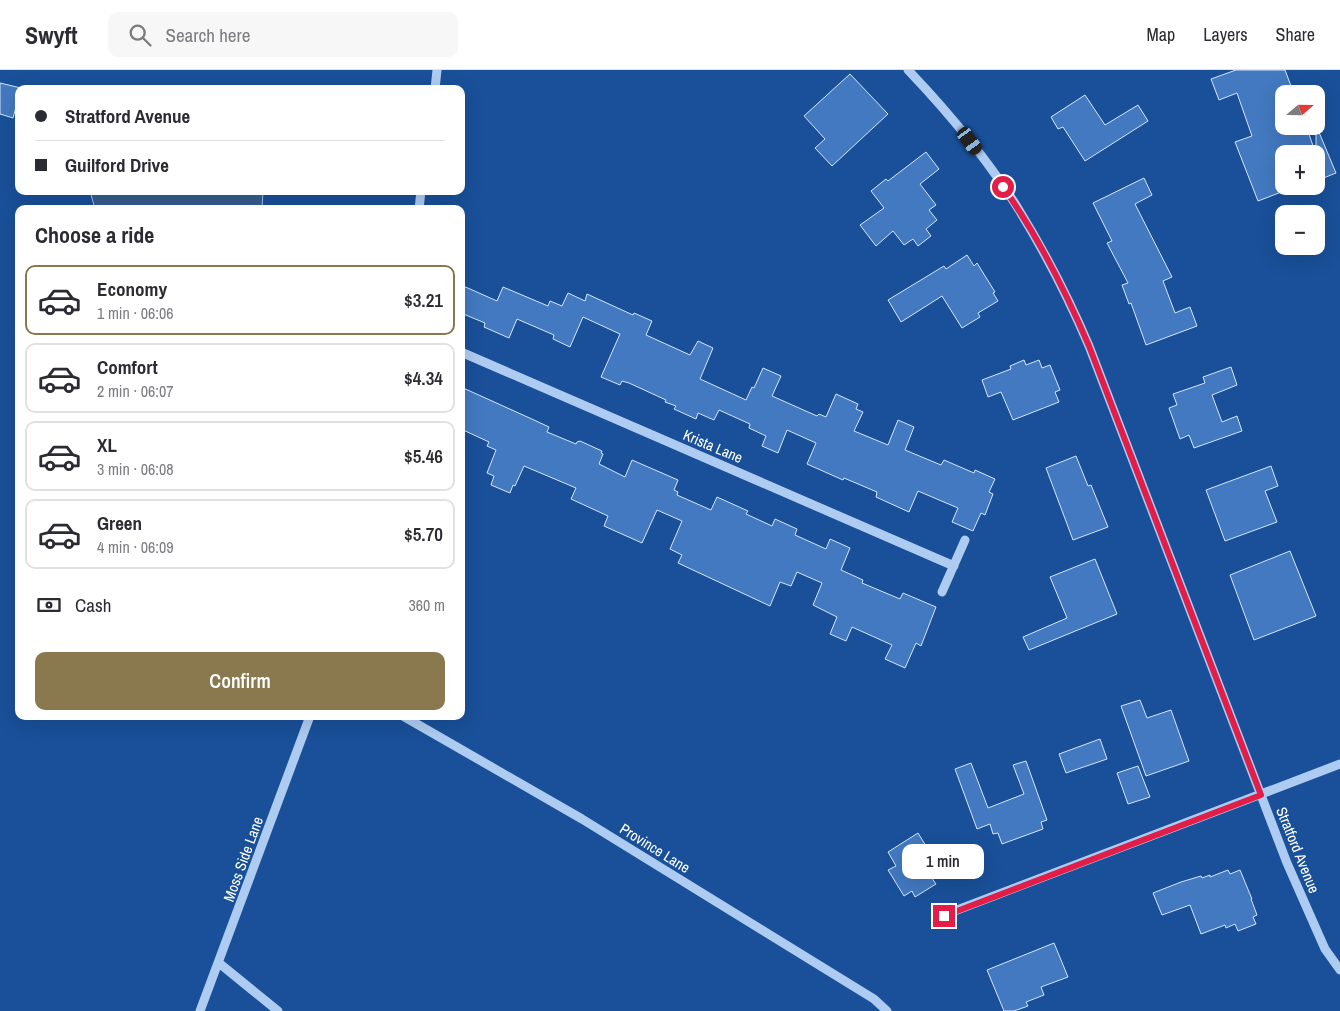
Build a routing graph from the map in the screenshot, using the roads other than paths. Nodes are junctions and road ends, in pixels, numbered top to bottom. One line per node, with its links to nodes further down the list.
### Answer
1 (437, 70): 3 (street)
2 (908, 70): 11 (street, Stratford Avenue)
3 (435, 85)
4 (465, 354): 6 (street, Krista Lane)
5 (965, 540): 6 (street)
6 (954, 566): 7 (street)
7 (942, 592)
8 (309, 720): 13 (street, Moss Side Lane)
9 (410, 720): 17 (street, Province Lane)
10 (1340, 764): 11 (street)
11 (1261, 795): 12 (street); 14 (street, Stratford Avenue)
12 (944, 916)
13 (219, 963): 15 (street, Moss Side Lane); 16 (street)
14 (1340, 970)
15 (200, 1011)
16 (278, 1011)
17 (887, 1011)

